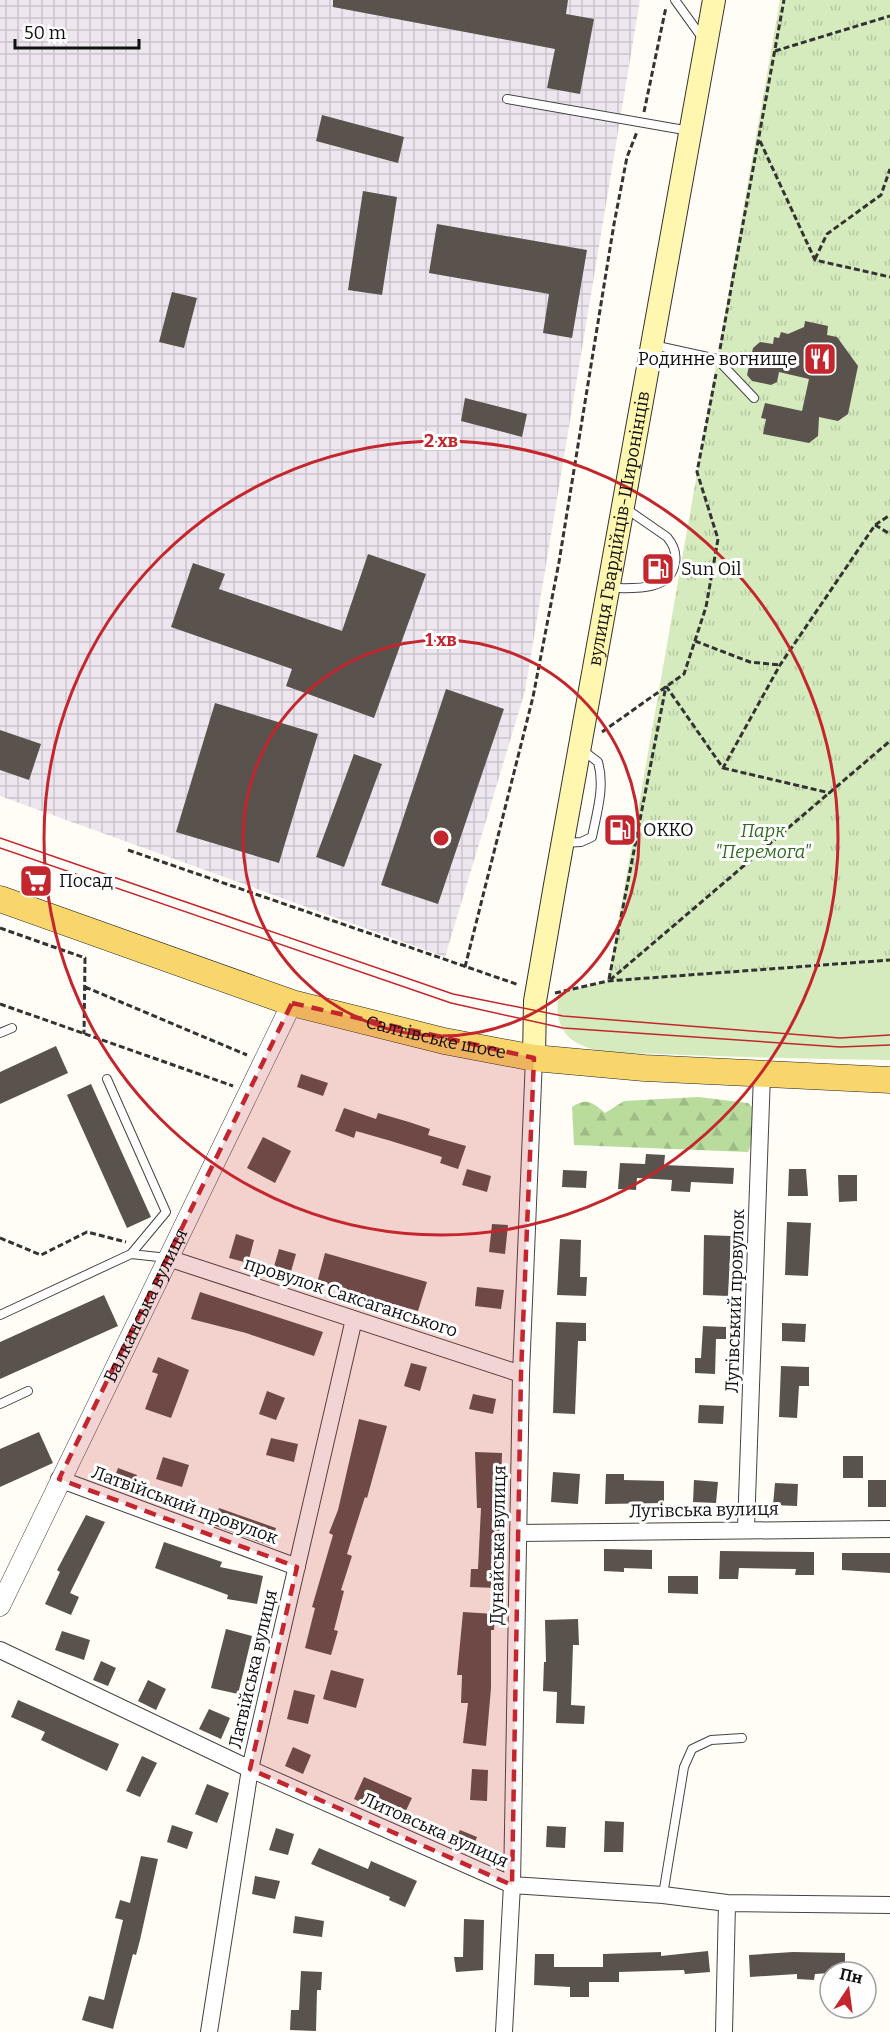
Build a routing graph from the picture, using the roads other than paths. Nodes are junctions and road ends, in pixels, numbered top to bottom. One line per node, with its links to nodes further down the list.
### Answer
1 (675, 0): 3 (lane)
2 (714, 0): 3 (main road, вулиця Гвардійців-Широнінців)
3 (706, 44): 5 (main road, вулиця Гвардійців-Широнінців)
4 (507, 99): 5 (lane)
5 (691, 131): 6 (main road, вулиця Гвардійців-Широнінців)
6 (651, 345): 7 (lane); 8 (main road, вулиця Гвардійців-Широнінців)
7 (754, 398)
8 (622, 506): 9 (main road, вулиця Гвардійців-Широнінців); 9 (lane)
9 (608, 588): 14 (main road, вулиця Гвардійців-Широнінців)
10 (0, 899): 11 (main road, Салтівське шосе)
11 (292, 1003): 14 (main road, Салтівське шосе); 19 (street, Балканська вулиця)
12 (12, 1028): 13 (lane)
13 (0, 1034)
14 (534, 1058): 15 (main road, Салтівське шосе); 22 (street, Дунайська вулиця)
15 (762, 1074): 17 (main road, Салтівське шосе); 26 (street, Лугівський провулок)
16 (106, 1078): 18 (lane)
17 (890, 1080)
18 (131, 1254): 19 (lane); 20 (lane)
19 (168, 1258): 21 (street, провулок Саксаганського); 25 (street, Балканська вулиця)
20 (0, 1315)
21 (354, 1319): 22 (street, провулок Саксаганського); 29 (street, Латвійська вулиця)
22 (521, 1374): 28 (street, Дунайська вулиця)
23 (28, 1392): 24 (lane)
24 (0, 1404)
25 (59, 1479): 29 (street, Латвійський провулок); 30 (street, Балканська вулиця)
26 (746, 1528): 27 (street, Лугівська вулиця); 28 (street, Лугівська вулиця)
27 (890, 1528)
28 (518, 1533): 34 (street, Дунайська вулиця)
29 (297, 1567): 33 (street, Латвійська вулиця)
30 (0, 1606)
31 (0, 1650): 33 (street, Литовська вулиця)
32 (742, 1738): 35 (lane)
33 (250, 1769): 34 (street, Литовська вулиця); 38 (street, Латвійська вулиця)
34 (512, 1885): 35 (street, Литовська вулиця); 39 (street, Дунайська вулиця)
35 (663, 1895): 36 (street, Литовська вулиця)
36 (727, 1903): 37 (street, Литовська вулиця); 40 (street)
37 (890, 1905)
38 (209, 2032)
39 (504, 2032)
40 (724, 2032)

